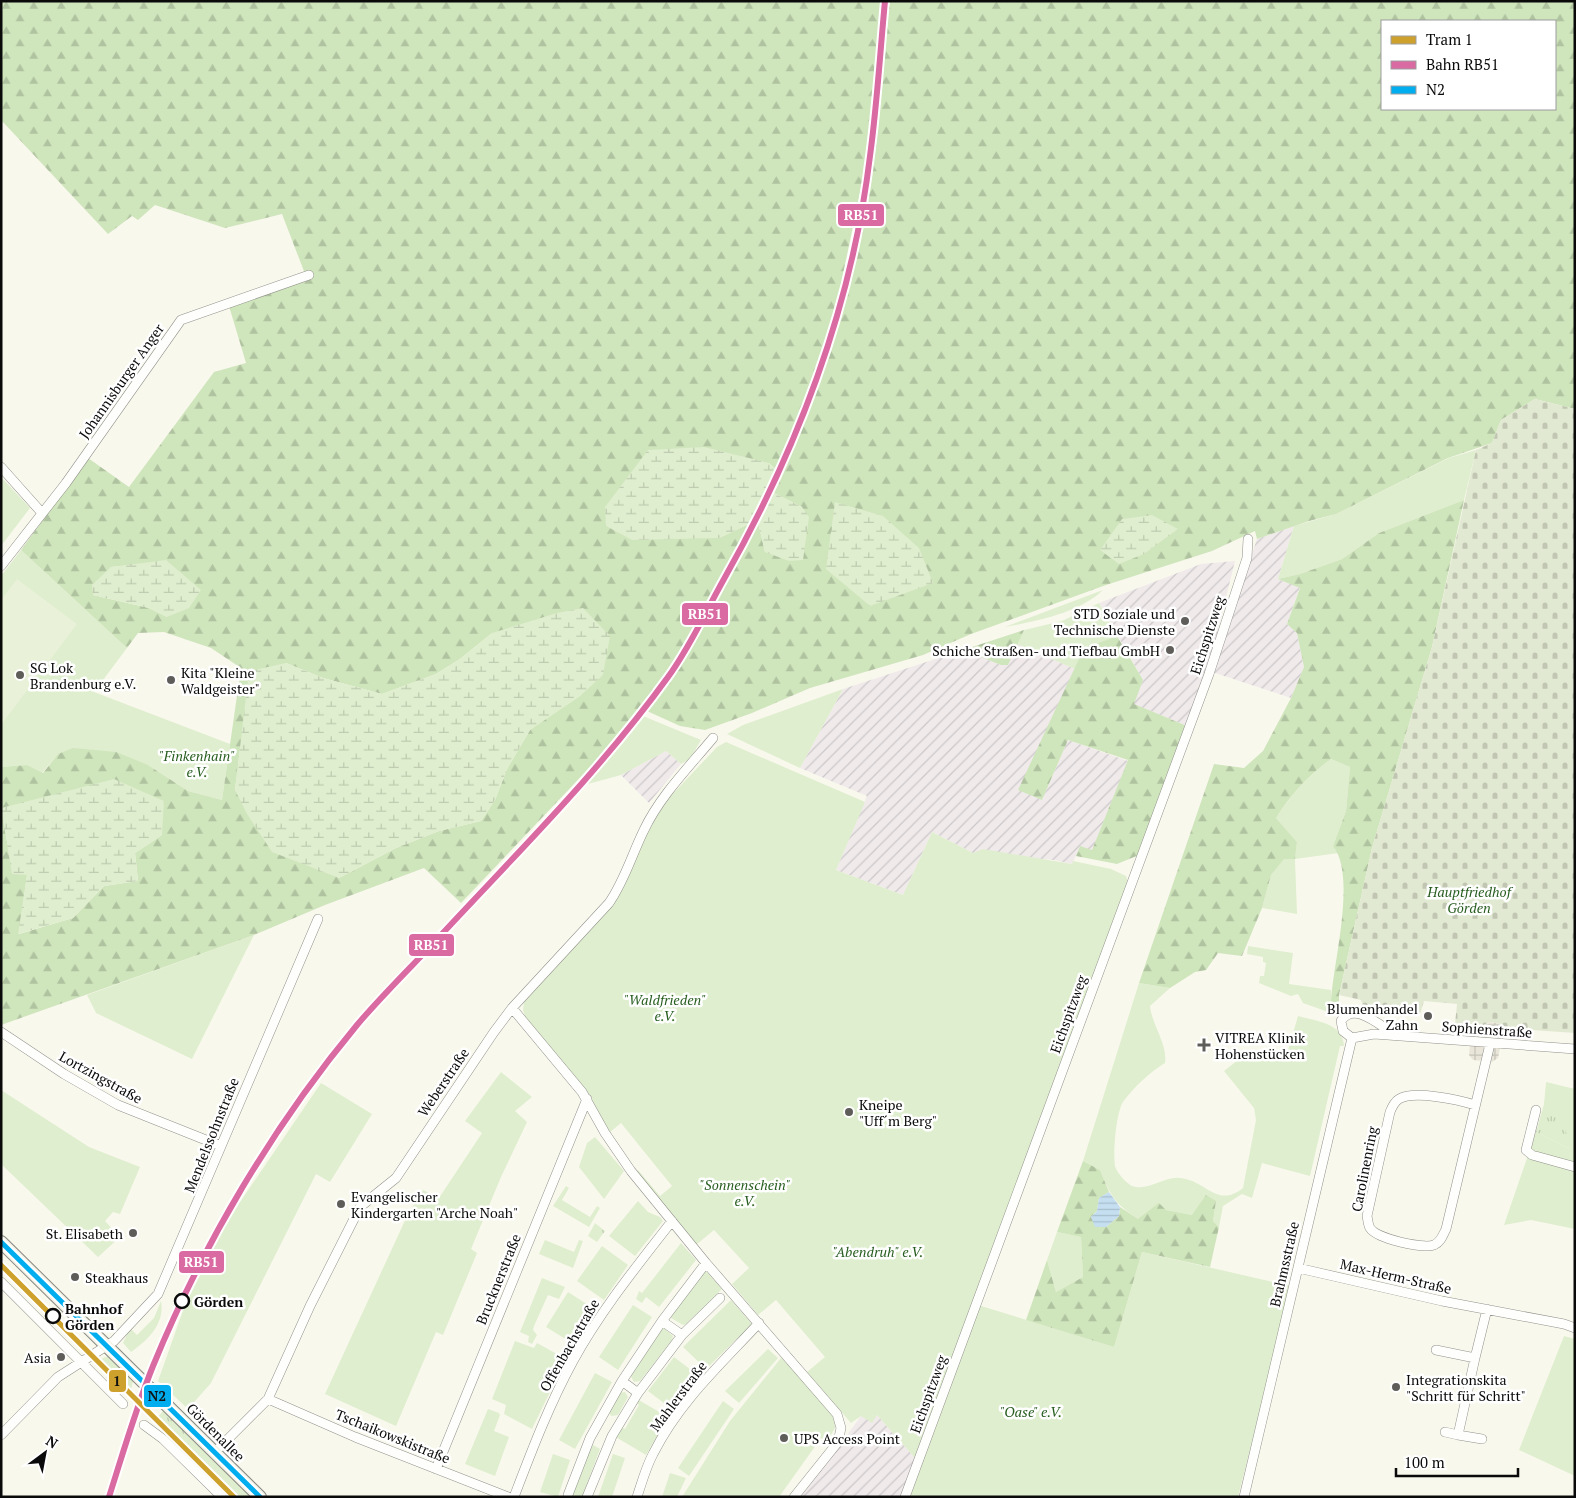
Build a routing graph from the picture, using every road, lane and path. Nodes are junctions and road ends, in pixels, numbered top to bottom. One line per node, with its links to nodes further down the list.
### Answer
1 (309, 276): 3 (street, Johannisburger Anger)
2 (1, 467): 3 (street)
3 (42, 513): 5 (street, Johannisburger Anger)
4 (1248, 539): 55 (street, Eichspitzweg)
5 (1, 566)
6 (713, 738): 8 (street, Weberstraße)
7 (318, 918): 17 (street, Mendelssohnstraße)
8 (512, 1008): 14 (street); 36 (street, Weberstraße)
9 (1, 1032): 17 (street, Lortzingstraße)
10 (1397, 1036): 11 (street, Sophienstraße); 11 (street, Sophienstraße); 12 (street, Sophienstraße)
11 (1352, 1038): 22 (street, Brahmsstraße)
12 (1490, 1044): 13 (street, Sophienstraße); 15 (street, Carolinenring)
13 (1575, 1049)
14 (587, 1099): 19 (street); 46 (street, Brucknerstraße)
15 (1475, 1105): 15 (street, Carolinenring)
16 (1536, 1110): 18 (street)
17 (221, 1146): 30 (street, Mendelssohnstraße)
18 (1575, 1167)
19 (672, 1221): 21 (street); 51 (street, Offenbachstraße)
20 (1, 1242): 30 (street, Gördenallee)
21 (706, 1263): 26 (street); 27 (street)
22 (1298, 1268): 25 (street, Max-Herm-Straße); 56 (street, Brahmsstraße)
23 (1, 1282): 33 (street)
24 (720, 1298): 29 (street)
25 (1487, 1308): 28 (street, Max-Herm-Straße); 32 (street)
26 (662, 1321): 29 (street); 34 (street)
27 (759, 1323): 53 (street, Mahlerstraße); 54 (street)
28 (1575, 1328)
29 (682, 1335): 35 (street)
30 (107, 1346): 33 (street, Mendelssohnstraße); 45 (street, Gördenallee)
31 (1436, 1350): 32 (street)
32 (1475, 1358): 41 (street)
33 (80, 1361): 37 (street); 40 (street, Mendelssohnstraße)
34 (622, 1381): 35 (street); 42 (street)
35 (638, 1393): 44 (street)
36 (268, 1399): 45 (street, Weberstraße); 46 (street, Tschaikowskistraße)
37 (123, 1404)
38 (144, 1425): 48 (street)
39 (1445, 1432): 41 (street)
40 (1, 1435)
41 (1458, 1435): 43 (street)
42 (592, 1436): 44 (street); 47 (street)
43 (1482, 1440)
44 (608, 1443): 52 (street)
45 (215, 1452): 49 (street, Gördenallee)
46 (436, 1469): 50 (street, Tschaikowskistraße)
47 (568, 1495)
48 (222, 1497)
49 (260, 1497)
50 (508, 1497)
51 (514, 1497)
52 (587, 1497)
53 (637, 1497)
54 (794, 1497)
55 (906, 1497)
56 (1244, 1497)

